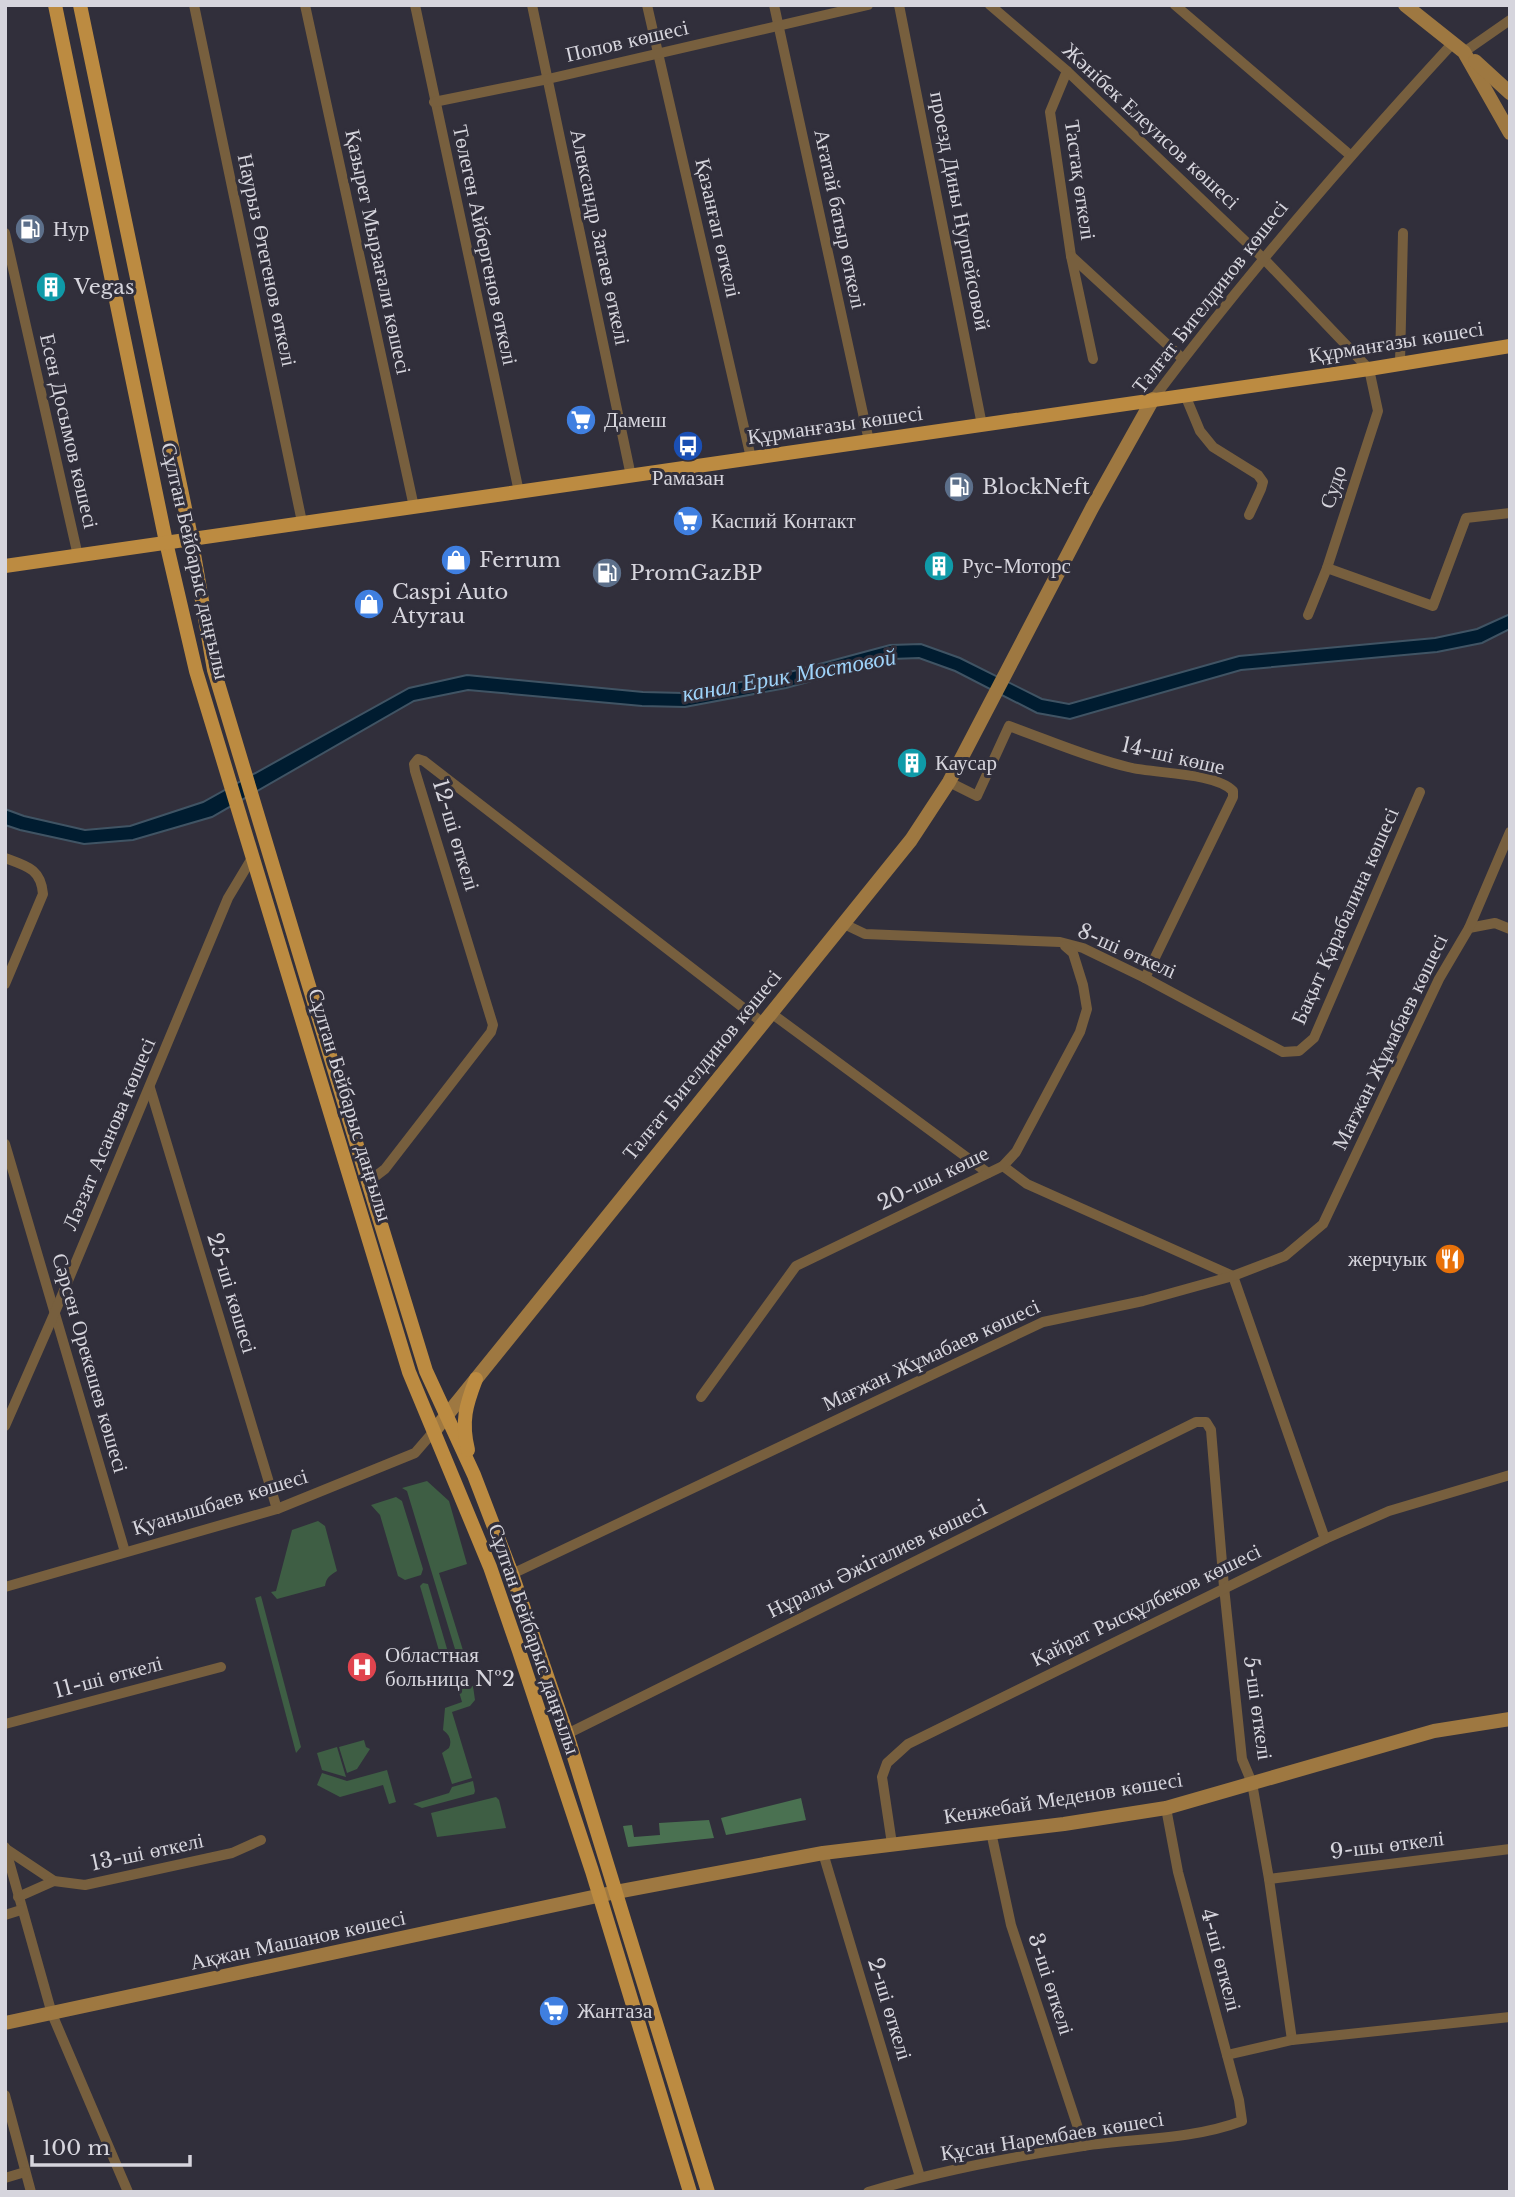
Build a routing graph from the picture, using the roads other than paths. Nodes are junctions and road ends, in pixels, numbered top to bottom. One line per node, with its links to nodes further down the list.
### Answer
1 (55, 5): 44 (main road, Сұлтан Бейбарыс даңғылы)
2 (80, 5): 41 (main road, Сұлтан Бейбарыс даңғылы)
3 (194, 5): 45 (street, Наурыз Өтегенов өткелі)
4 (305, 5): 40 (street, Қазырет Мырзағали көшесі)
5 (415, 5): 21 (street, Төлеген Айбергенов өткелі)
6 (532, 5): 19 (street, Александр Затаев өткелі)
7 (647, 5): 17 (street, Қазанғап өткелі)
8 (774, 5): 15 (street, Ағатай батыр өткелі)
9 (868, 5): 15 (street, Попов көшесі)
10 (900, 5): 35 (street, проезд Дины Нурпейсовой)
11 (990, 5): 18 (street, Жәнібек Елеуисов көшесі)
12 (1175, 5): 23 (street)
13 (1405, 5): 16 (street)
14 (1510, 20): 16 (street, Талғат Бигелдинов көшесі)
15 (778, 26): 17 (street, Попов көшесі); 36 (street, Ағатай батыр өткелі)
16 (1458, 48): 20 (street); 22 (street); 23 (street, Талғат Бигелдинов көшесі)
17 (658, 53): 19 (street, Попов көшесі); 37 (street, Қазанғап өткелі)
18 (1067, 71): 26 (street, Тастақ өткелі); 27 (street, Жәнібек Елеуисов көшесі)
19 (548, 79): 21 (street, Попов көшесі); 38 (street, Александр Затаев өткелі)
20 (1510, 93)
21 (434, 102): 39 (street, Төлеген Айбергенов өткелі)
22 (1510, 133)
23 (1350, 155): 27 (street, Талғат Бигелдинов көшесі)
24 (5, 233): 50 (street, Есен Досымов көшесі)
25 (1403, 233): 31 (street)
26 (1071, 256): 29 (street, Тастақ өткелі); 30 (street, Тастақ өткелі)
27 (1263, 258): 30 (street, Талғат Бигелдинов көшесі); 32 (street, Жәнібек Елеуисов көшесі)
28 (1510, 346): 31 (main road, Құрманғазы көшесі)
29 (1093, 359)
30 (1183, 359): 34 (street, Талғат Бигелдинов көшесі)
31 (1400, 363): 32 (main road, Құрманғазы көшесі)
32 (1369, 369): 33 (main road, Құрманғазы көшесі); 52 (street, Судо)
33 (1185, 395): 34 (main road, Құрманғазы көшесі); 43 (street)
34 (1153, 400): 35 (main road, Құрманғазы көшесі); 56 (street, Талғат Бигелдинов көшесі)
35 (982, 425): 36 (main road, Құрманғазы көшесі)
36 (869, 441): 37 (main road, Құрманғазы көшесі)
37 (751, 458): 38 (main road, Құрманғазы көшесі)
38 (631, 476): 39 (main road, Құрманғазы көшесі)
39 (519, 492): 40 (main road, Құрманғазы көшесі)
40 (414, 507): 45 (main road, Құрманғазы көшесі)
41 (185, 509): 46 (main road); 47 (main road, Сұлтан Бейбарыс даңғылы)
42 (1510, 513): 52 (street)
43 (1249, 515)
44 (162, 520): 48 (main road, Сұлтан Бейбарыс даңғылы); 49 (main road)
45 (302, 522): 46 (main road, Құрманғазы көшесі)
46 (222, 533): 47 (main road, Құрманғазы көшесі); 54 (main road)
47 (191, 537): 48 (main road, Құрманғазы көшесі); 54 (main road, Сұлтан Бейбарыс даңғылы)
48 (166, 542): 49 (main road); 53 (main road, Сұлтан Бейбарыс даңғылы)
49 (139, 547): 50 (main road); 53 (main road)
50 (78, 556): 51 (main road)
51 (5, 566)
52 (1327, 568): 55 (street, Судо)
53 (174, 574): 60 (main road, Сұлтан Бейбарыс даңғылы)
54 (198, 574): 73 (main road, Сұлтан Бейбарыс даңғылы)
55 (1308, 615)
56 (949, 782): 61 (street, Талғат Бигелдинов көшесі); 65 (street, 14-ші көше)
57 (1420, 792): 68 (street, Бақыт Қарабалина көшесі)
58 (1510, 832): 62 (street, Мағжан Жұмабаев көшесі)
59 (5, 858): 66 (street)
60 (253, 858): 69 (street, Ләззат Асанова көшесі); 81 (main road, Сұлтан Бейбарыс даңғылы)
61 (844, 924): 64 (street, 8-ші өткелі); 67 (street, Талғат Бигелдинов көшесі)
62 (1469, 928): 63 (street); 74 (street, Мағжан Жұмабаев көшесі)
63 (1510, 929)
64 (1060, 942): 65 (street, 8-ші өткелі); 71 (street, 20-шы көше)
65 (1145, 978): 68 (street, 8-ші өткелі)
66 (5, 984)
67 (767, 1018): 72 (street); 73 (street, 12-ші өткелі); 76 (street, Талғат Бигелдинов көшесі)
68 (1299, 1051)
69 (150, 1088): 75 (street, Ләззат Асанова көшесі); 84 (street, 25-ші көшесі)
70 (5, 1144): 75 (street, Сәрсен Орекешев көшесі)
71 (1003, 1166): 72 (street, 20-шы көше); 74 (street)
72 (988, 1173): 77 (street, 20-шы көше)
73 (368, 1182): 78 (main road, Сұлтан Бейбарыс даңғылы)
74 (1233, 1276): 85 (street); 87 (street, Мағжан Жұмабаев көшесі)
75 (55, 1312): 80 (street, Ләззат Асанова көшесі); 86 (street, Сәрсен Орекешев көшесі)
76 (476, 1379): 78 (street, Талғат Бигелдинов көшесі); 82 (main road)
77 (701, 1397)
78 (446, 1417): 81 (street, Талғат Бигелдинов көшесі); 82 (main road, Сұлтан Бейбарыс даңғылы)
79 (1206, 1422): 89 (street, 5-ші өткелі); 93 (street, Нұралы Әжiгалиев көшесi)
80 (5, 1426)
81 (434, 1431): 84 (street, Қуанышбаев көшесі); 106 (main road, Сұлтан Бейбарыс даңғылы)
82 (474, 1475): 87 (main road, Сұлтан Бейбарыс даңғылы)
83 (1510, 1475): 85 (street, Қайрат Рысқұлбеков көшесі)
84 (277, 1509): 86 (street, Қуанышбаев көшесі)
85 (1325, 1539): 89 (street, Қайрат Рысқұлбеков көшесі)
86 (125, 1552): 88 (street, Қуанышбаев көшесі)
87 (512, 1574): 93 (main road, Сұлтан Бейбарыс даңғылы)
88 (5, 1587)
89 (1224, 1587): 94 (street, 5-ші өткелі); 98 (street, Қайрат Рысқұлбеков көшесі)
90 (220, 1667): 92 (street, 11-ші өткелі)
91 (1510, 1719): 94 (street, Кенжебай Меденов көшесі)
92 (5, 1724)
93 (567, 1734): 104 (main road, Сұлтан Бейбарыс даңғылы)
94 (1252, 1783): 95 (street, Кенжебай Меденов көшесі); 102 (street, 5-ші өткелі)
95 (1166, 1808): 96 (street, Кенжебай Меденов көшесі); 113 (street, 4-ші өткелі)
96 (992, 1832): 98 (street, Кенжебай Меденов көшесі); 118 (street, 3-ші өткелі)
97 (261, 1840): 103 (street, 13-ші өткелі)
98 (892, 1844): 101 (street, Кенжебай Меденов көшесі)
99 (6, 1848): 103 (street, 13-ші өткелі); 105 (street)
100 (1510, 1849): 102 (street, 9-шы өткелі)
101 (822, 1853): 104 (street, Кенжебай Меденов көшесі); 120 (street, 2-ші өткелі)
102 (1269, 1879): 112 (street, 5-ші өткелі)
103 (54, 1881): 105 (street)
104 (616, 1892): 106 (street, Ақжан Машанов көшесі); 114 (main road, Сұлтан Бейбарыс даңғылы)
105 (18, 1896): 107 (street)
106 (599, 1897): 109 (street, Ақжан Машанов көшесі); 115 (main road, Сұлтан Бейбарыс даңғылы)
107 (21, 1910): 108 (street); 109 (street)
108 (5, 1915)
109 (52, 2014): 111 (street, Ақжан Машанов көшесі); 123 (street)
110 (1510, 2018): 112 (street)
111 (5, 2023)
112 (1292, 2040): 113 (street)
113 (1227, 2055): 117 (street, 4-ші өткелі)
114 (674, 2081): 115 (main road); 125 (main road, Сұлтан Бейбарыс даңғылы)
115 (658, 2087): 124 (main road, Сұлтан Бейбарыс даңғылы)
116 (5, 2095): 119 (street)
117 (1242, 2121): 118 (street, Құсан Нарембаев көшесі)
118 (1084, 2146): 120 (street, Құсан Нарембаев көшесі)
119 (25, 2172): 121 (street); 122 (street)
120 (920, 2177): 126 (street, Құсан Нарембаев көшесі)
121 (5, 2178)
122 (31, 2192)
123 (128, 2192)
124 (690, 2192)
125 (708, 2192)
126 (868, 2192)

